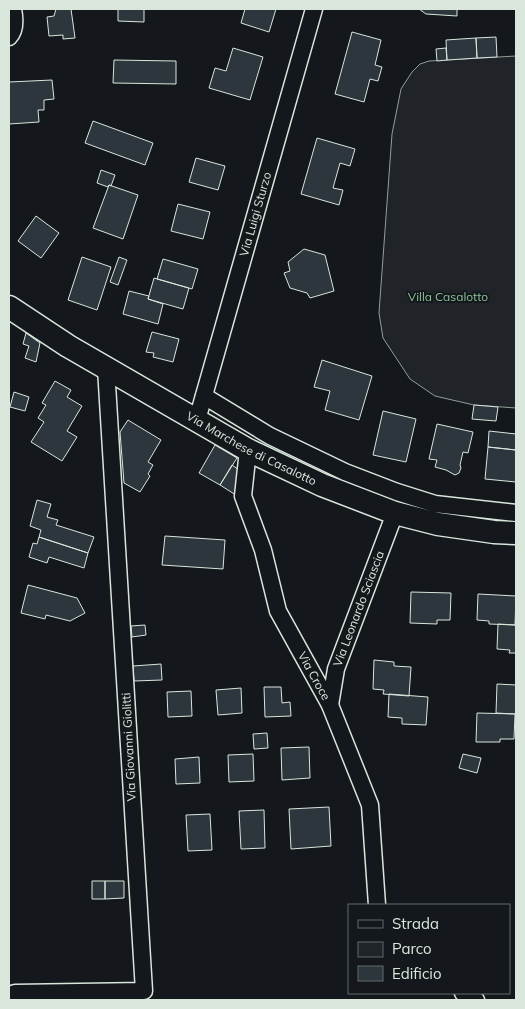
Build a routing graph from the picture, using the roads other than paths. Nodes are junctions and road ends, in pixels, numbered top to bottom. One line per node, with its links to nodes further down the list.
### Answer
1 (14, 9): 3 (street)
2 (314, 9): 6 (street, Via Luigi Sturzo)
3 (9, 37)
4 (9, 307): 5 (street, Via Marchese di Casalotto)
5 (106, 368): 7 (street, Via Marchese di Casalotto); 15 (street, Via Giovanni Giolitti)
6 (204, 396): 7 (street, Via Luigi Sturzo); 10 (street)
7 (197, 420): 8 (street, Via Marchese di Casalotto)
8 (248, 450): 9 (street, Via Marchese di Casalotto); 12 (street, Via Croce)
9 (395, 513): 11 (street, Via Marchese di Casalotto); 12 (street, Via Leonardo Sciascia)
10 (516, 513)
11 (516, 532)
12 (330, 705): 13 (street, Via Croce)
13 (377, 904)
14 (465, 994): 16 (street)
15 (9, 995)
16 (476, 1000)

